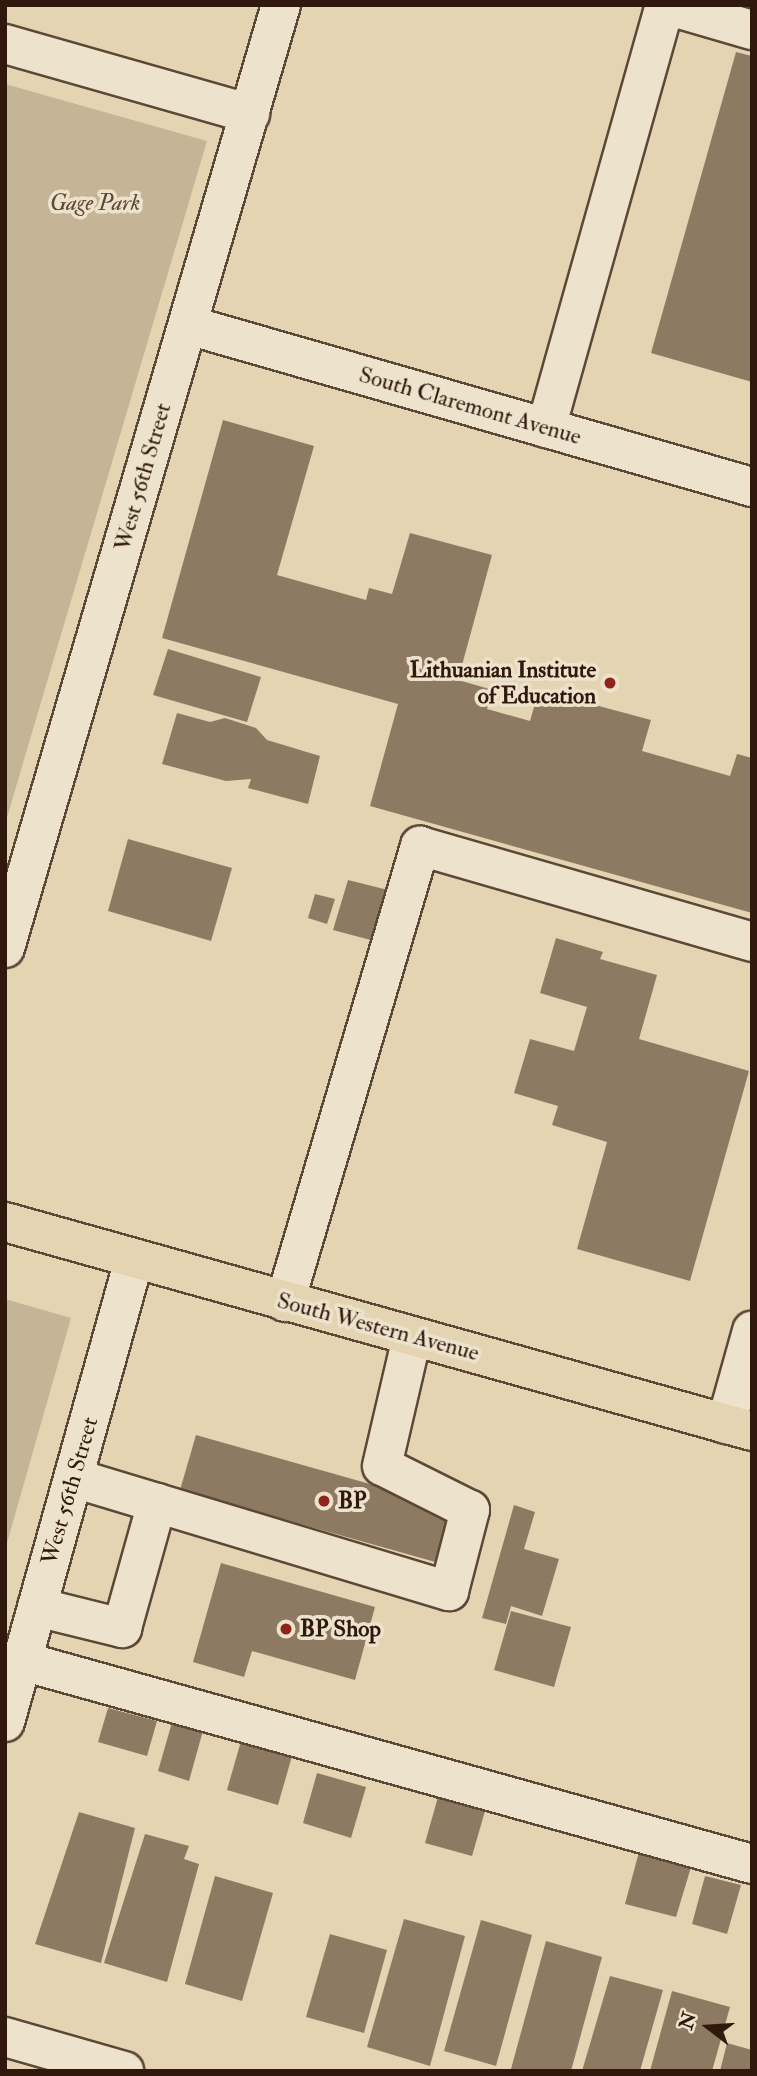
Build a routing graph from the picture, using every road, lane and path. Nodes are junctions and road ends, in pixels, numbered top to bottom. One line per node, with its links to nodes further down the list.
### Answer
1 (281, 5): 5 (street, West 56th Street)
2 (666, 5): 3 (street); 7 (street)
3 (752, 30)
4 (5, 44): 5 (street)
5 (250, 114): 6 (street, West 56th Street)
6 (188, 325): 7 (street, South Claremont Avenue); 10 (street, West 56th Street)
7 (546, 428): 8 (street, South Claremont Avenue)
8 (752, 487)
9 (752, 942): 13 (street)
10 (5, 948)
11 (5, 1222): 12 (main road, South Western Avenue)
12 (134, 1260): 13 (main road, South Western Avenue); 17 (street, West 56th Street)
13 (285, 1301): 15 (main road, South Western Avenue)
14 (752, 1331): 16 (street)
15 (412, 1336): 16 (main road, South Western Avenue); 18 (street)
16 (739, 1427)
17 (74, 1478): 18 (street); 19 (street, West 56th Street)
18 (157, 1503): 19 (street)
19 (37, 1607): 20 (street, West 56th Street)
20 (23, 1661): 21 (street, West 56th Street); 22 (street)
21 (5, 1722)
22 (752, 1864)
23 (5, 2037): 24 (street)
24 (124, 2071)

